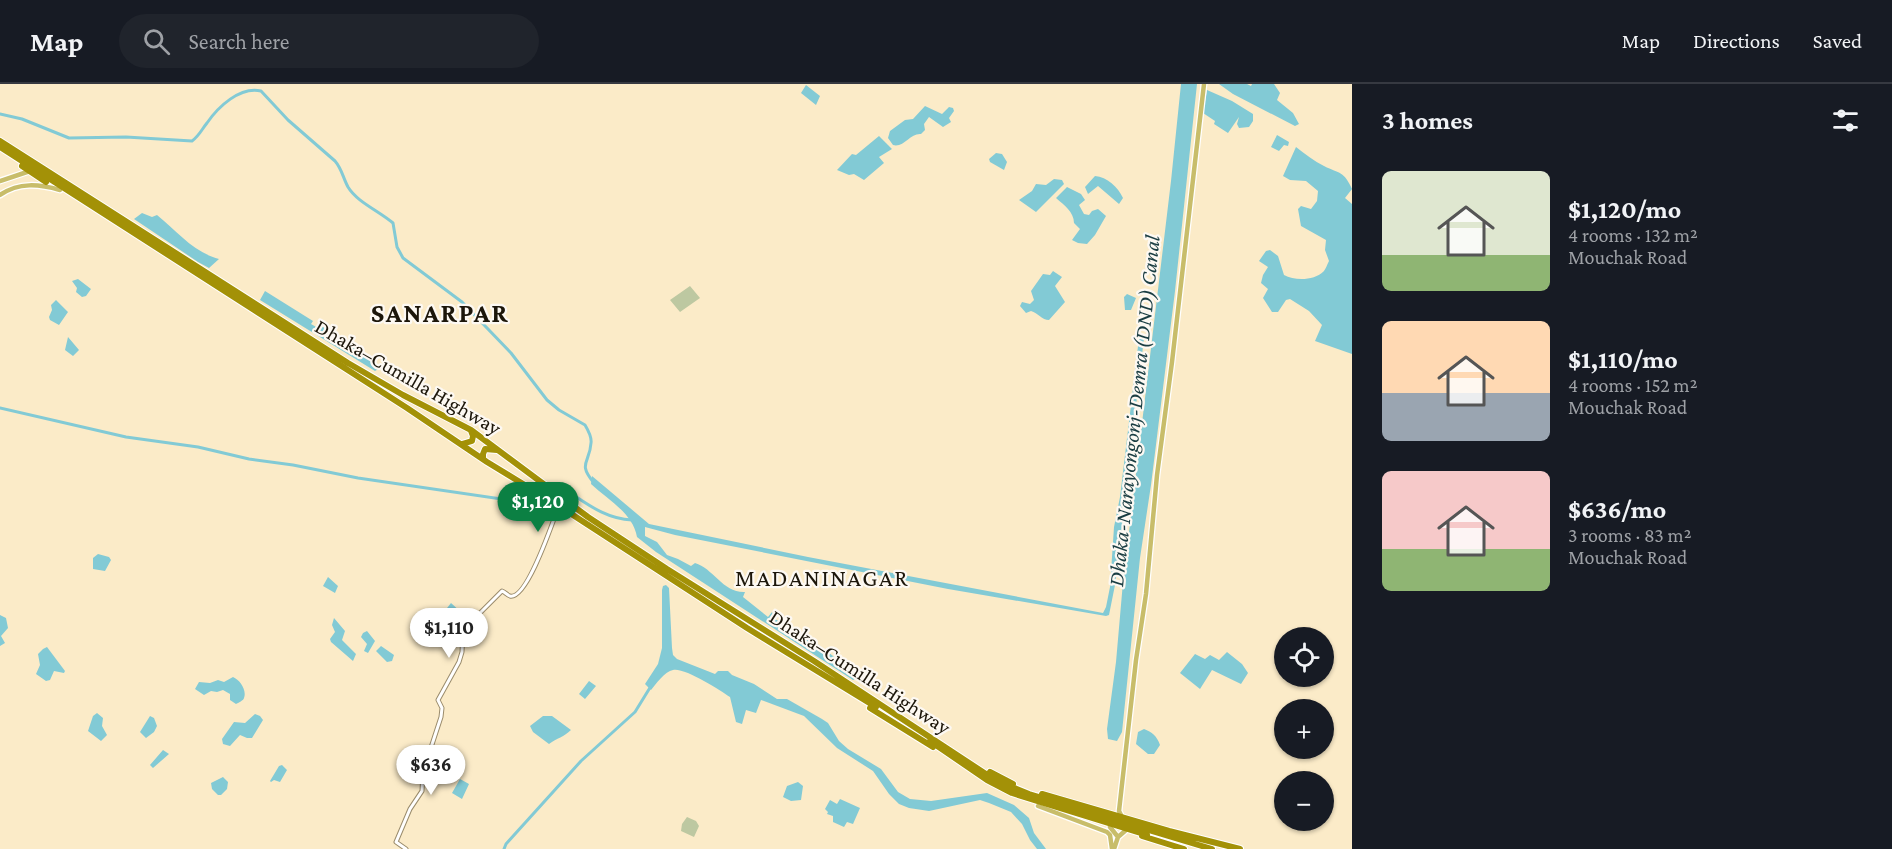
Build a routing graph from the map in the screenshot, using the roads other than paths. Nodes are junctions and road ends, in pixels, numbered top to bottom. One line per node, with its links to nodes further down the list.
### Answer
1 (1204, 84): 18 (main road)
2 (0, 136): 10 (highway)
3 (0, 141): 10 (highway, Dhaka–Cumilla Highway)
4 (0, 147): 10 (highway, Dhaka–Cumilla Highway)
5 (0, 152): 6 (highway)
6 (30, 171): 7 (main road); 8 (highway)
7 (0, 181)
8 (60, 190): 9 (main road); 10 (highway)
9 (0, 195)
10 (130, 227): 11 (highway, Dhaka–Cumilla Highway); 12 (highway, Dhaka–Cumilla Highway)
11 (471, 430): 12 (highway); 13 (highway, Dhaka–Cumilla Highway)
12 (462, 444): 14 (highway, Dhaka–Cumilla Highway)
13 (499, 450): 14 (highway); 16 (highway, Dhaka–Cumilla Highway)
14 (483, 459): 15 (highway, Dhaka–Cumilla Highway)
15 (559, 506): 16 (highway, Dhaka–Cumilla Highway); 22 (street)
16 (813, 664): 17 (highway); 18 (highway); 25 (highway, Dhaka–Cumilla Highway); 26 (highway, Dhaka–Cumilla Highway)
17 (1038, 806): 19 (highway); 23 (main road)
18 (1119, 814): 27 (highway)
19 (1110, 826): 20 (highway); 21 (main road)
20 (1125, 831): 21 (main road); 24 (highway)
21 (1118, 837): 23 (main road)
22 (406, 849)
23 (1113, 849)
24 (1184, 849)
25 (1197, 849)
26 (1212, 849)
27 (1240, 849)

